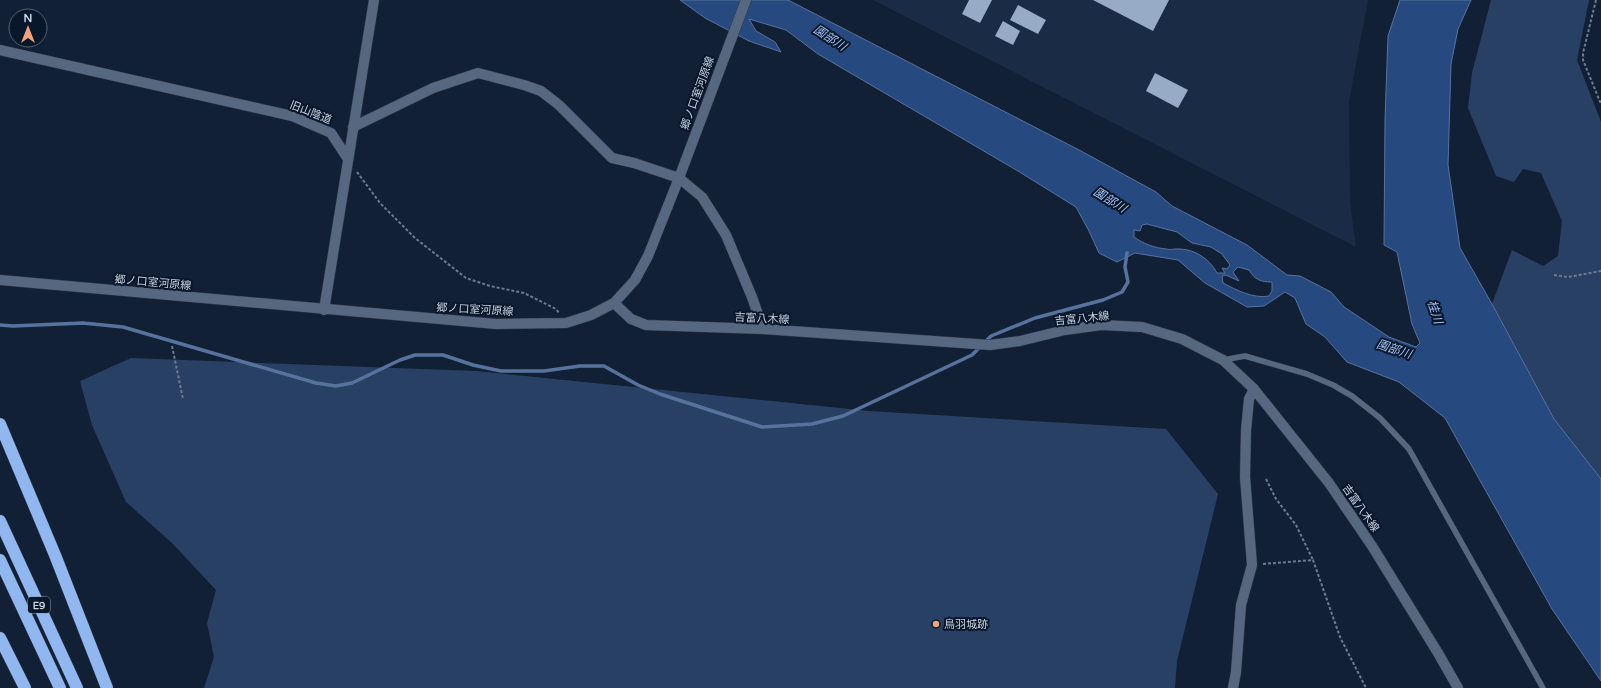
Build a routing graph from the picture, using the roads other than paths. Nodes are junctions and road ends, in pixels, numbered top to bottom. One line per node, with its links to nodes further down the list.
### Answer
1 (374, 0): 4 (main road)
2 (746, 0): 6 (main road, 郷ノ口室河原線)
3 (0, 50): 5 (main road, 旧山陰道)
4 (353, 127): 5 (main road); 6 (main road)
5 (348, 159): 9 (main road)
6 (679, 178): 8 (main road, 郷ノ口室河原線); 10 (main road)
7 (0, 280): 9 (main road, 郷ノ口室河原線)
8 (614, 303): 9 (main road, 郷ノ口室河原線); 10 (main road, 吉富八木線)
9 (324, 310)
10 (763, 329): 11 (main road, 吉富八木線)
11 (1223, 360): 12 (main road, 吉富八木線); 23 (lane)
12 (1254, 389): 21 (main road); 22 (main road, 吉富八木線)
13 (0, 424): 20 (highway)
14 (0, 521): 19 (highway, E9)
15 (0, 560): 18 (highway, E9)
16 (0, 638): 17 (highway)
17 (25, 688)
18 (60, 688)
19 (77, 688)
20 (107, 688)
21 (1233, 688)
22 (1458, 688)
23 (1543, 688)

